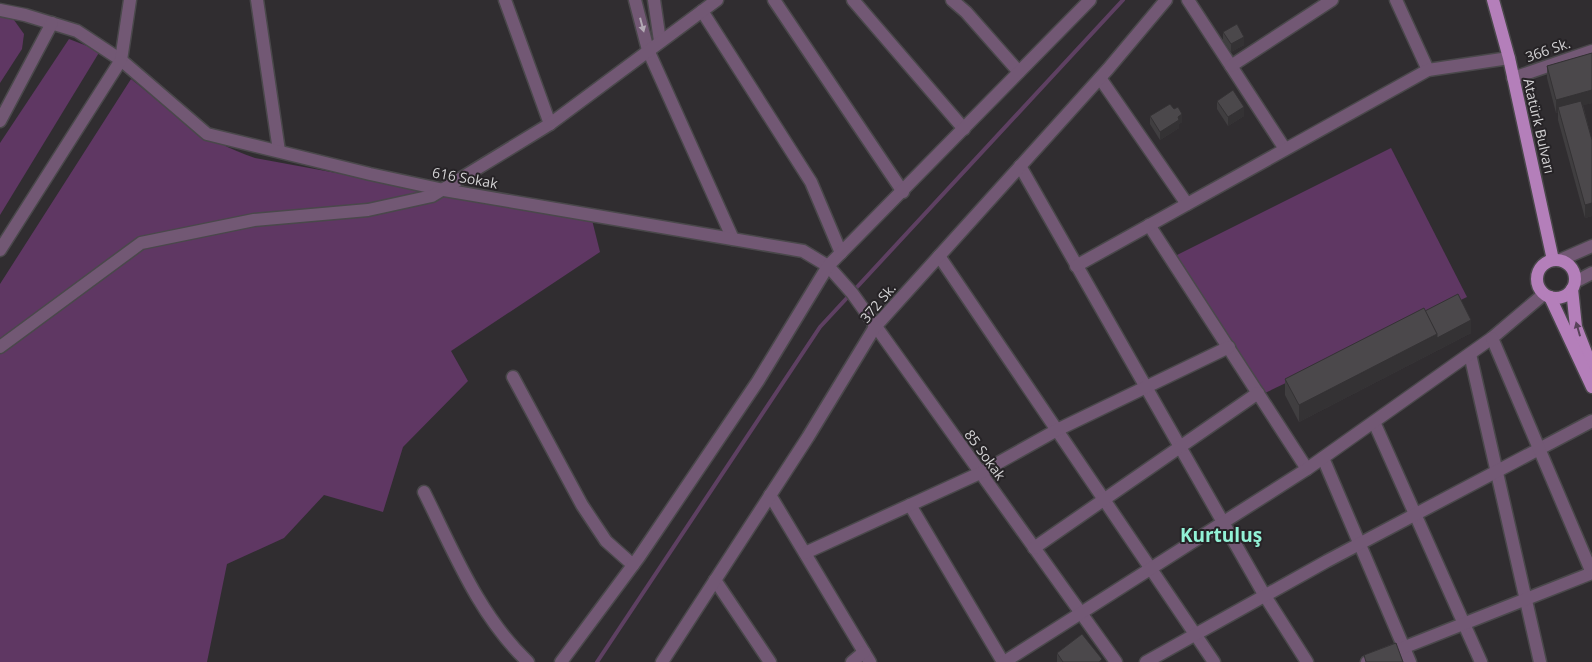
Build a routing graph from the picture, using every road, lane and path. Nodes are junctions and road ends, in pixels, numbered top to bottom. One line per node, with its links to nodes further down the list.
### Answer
1 (130, 0): 23 (street)
2 (257, 0): 33 (street)
3 (505, 0): 30 (street)
4 (635, 0): 20 (street, one-way to 20)
5 (654, 0): 19 (street)
6 (717, 0): 17 (street)
7 (774, 0): 36 (street)
8 (854, 0): 31 (street)
9 (952, 0): 26 (street)
10 (1090, 0): 26 (street)
11 (1166, 0): 27 (street, 372 Sk.)
12 (1188, 0): 24 (street)
13 (1332, 0): 24 (street)
14 (1396, 0): 25 (street)
15 (1493, 0): 22 (main road, Atatürk Bulvarı)
16 (0, 10): 18 (street, 616 Sokak)
17 (702, 11): 19 (street); 42 (street)
18 (52, 23): 23 (street, 616 Sokak); 29 (street)
19 (660, 41): 20 (street)
20 (648, 50): 30 (street); 39 (street)
21 (1592, 51): 28 (street, 366 Sk.)
22 (1509, 58): 25 (street); 28 (main road, Atatürk Bulvarı)
23 (121, 60): 33 (street, 616 Sokak); 41 (street)
24 (1231, 66): 32 (street)
25 (1428, 70): 32 (street)
26 (1019, 72): 31 (street)
27 (1100, 78): 34 (street, 372 Sk.); 37 (street)
28 (1513, 78): 44 (main road, Atatürk Bulvarı)
29 (0, 121)
30 (550, 124): 35 (street)
31 (964, 129): 36 (street)
32 (1285, 149): 37 (street)
33 (279, 151): 35 (street, 616 Sokak)
34 (1020, 166): 43 (street, 372 Sk.); 46 (street)
35 (444, 190): 39 (street, 616 Sokak); 52 (street)
36 (903, 192): 42 (street)
37 (1187, 204): 38 (street)
38 (1149, 225): 46 (street); 53 (street)
39 (733, 239): 45 (street, 616 Sokak)
40 (1592, 246): 44 (street)
41 (0, 250)
42 (842, 253): 45 (street)
43 (939, 256): 50 (street, 372 Sk.); 62 (street)
44 (1557, 260): 48 (main road); 49 (main road)
45 (828, 266): 50 (street, 85 Sokak); 78 (street)
46 (1076, 266): 58 (street)
47 (1592, 273): 48 (street)
48 (1573, 285): 49 (main road); 55 (main road, one-way to 48)
49 (1547, 295): 51 (street); 57 (main road)
50 (875, 327): 68 (street, 85 Sokak); 70 (street, 372 Sk.)
51 (1492, 338): 54 (street); 64 (street)
52 (0, 347)
53 (1228, 347): 58 (street); 59 (street)
54 (1470, 354): 61 (street); 67 (street)
55 (1592, 368)
56 (512, 377): 78 (street)
57 (1592, 386)
58 (1145, 388): 62 (street); 63 (street)
59 (1258, 394): 63 (street); 66 (street)
60 (1592, 421): 64 (street)
61 (1374, 422): 65 (street); 73 (street)
62 (1057, 430): 68 (street); 71 (street)
63 (1180, 448): 71 (street); 74 (street)
64 (1539, 449): 67 (street); 82 (street)
65 (1323, 458): 66 (street); 75 (street)
66 (1307, 469): 74 (street)
67 (1497, 471): 73 (street); 82 (street)
68 (980, 473): 72 (street); 76 (street, 85 Sokak)
69 (424, 492): 88 (street)
70 (770, 495): 77 (street); 80 (street, 372 Sk.)
71 (1105, 500): 76 (street); 79 (street)
72 (910, 505): 77 (street); 93 (street)
73 (1416, 514): 75 (street); 84 (street)
74 (1223, 522): 79 (street); 81 (street)
75 (1360, 544): 81 (street); 86 (street)
76 (1034, 548): 83 (street, 85 Sokak)
77 (805, 553): 87 (street)
78 (633, 565): 89 (street)
79 (1151, 568): 83 (street); 85 (street)
80 (715, 580): 90 (street, 372 Sk.); 91 (street)
81 (1265, 596): 85 (street); 97 (street)
82 (1527, 598): 84 (street); 101 (street)
83 (1080, 613): 93 (street); 94 (street, 85 Sokak)
84 (1464, 623): 86 (street); 100 (street)
85 (1195, 635): 95 (street); 96 (street)
86 (1403, 647): 98 (street); 99 (street)
87 (867, 657): 92 (street)
88 (528, 662)
89 (561, 662)
90 (662, 662)
91 (770, 662)
92 (852, 662)
93 (1004, 662)
94 (1116, 662)
95 (1146, 662)
96 (1214, 662)
97 (1307, 662)
98 (1367, 662)
99 (1410, 662)
100 (1481, 662)
101 (1540, 662)

